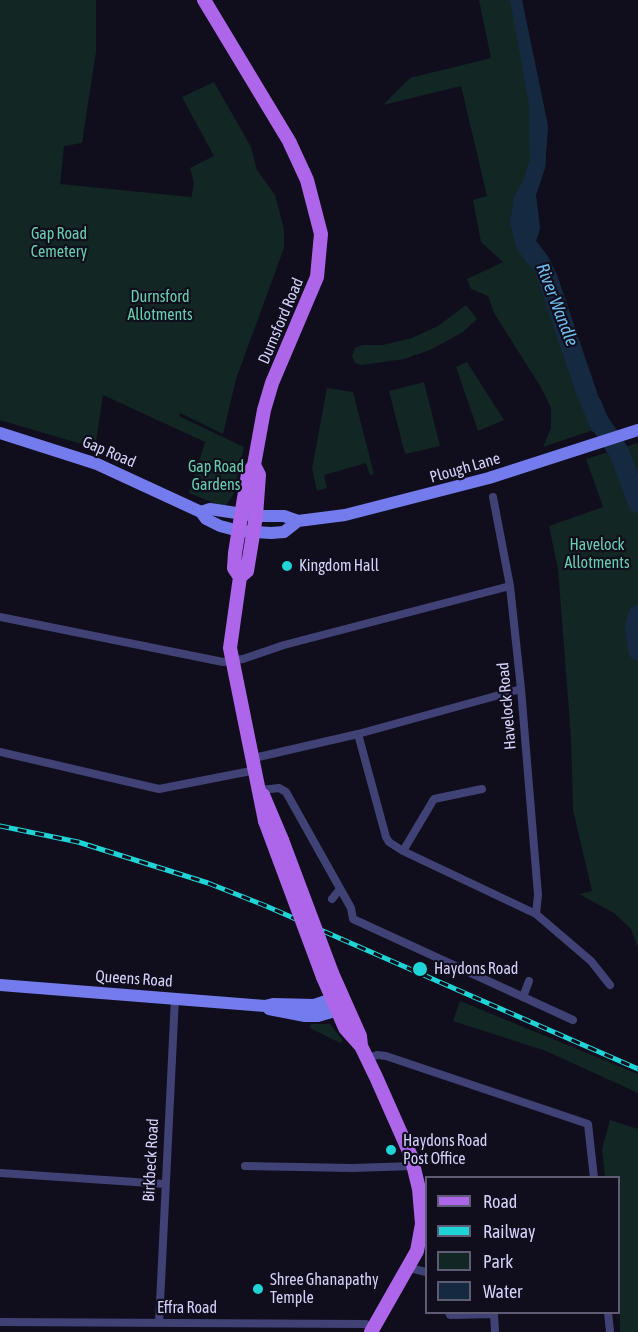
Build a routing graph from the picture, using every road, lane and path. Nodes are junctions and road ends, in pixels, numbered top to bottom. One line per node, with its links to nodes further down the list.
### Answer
1 (204, 0): 4 (main road, Durnsford Road)
2 (633, 432): 9 (main road, Plough Lane)
3 (0, 433): 6 (main road, Gap Road)
4 (254, 465): 7 (main road, Durnsford Road); 8 (main road, Durnsford Road)
5 (493, 497): 13 (street, Havelock Road)
6 (201, 512): 7 (main road, Gap Road); 10 (main road, Gap Road)
7 (241, 514): 8 (main road, Plough Lane); 10 (main road, Durnsford Road)
8 (256, 516): 9 (main road, Plough Lane); 11 (main road, Durnsford Road)
9 (298, 521): 11 (main road, Plough Lane)
10 (239, 531): 11 (main road, Plough Lane); 12 (main road)
11 (254, 533): 12 (main road)
12 (240, 576): 15 (main road)
13 (510, 586): 15 (street); 16 (street, Havelock Road)
14 (0, 617): 15 (street)
15 (232, 661): 19 (main road)
16 (521, 689): 17 (street); 25 (street, Havelock Road)
17 (358, 734): 19 (street); 22 (street)
18 (0, 752): 19 (street)
19 (255, 764): 21 (main road)
20 (482, 789): 22 (street)
21 (261, 790): 23 (street); 31 (main road, bridge)
22 (403, 851): 25 (street)
23 (340, 889): 24 (street); 29 (street)
24 (332, 899)
25 (536, 914): 27 (street)
26 (529, 981): 29 (street)
27 (610, 985)
28 (0, 986): 30 (main road, Queens Road)
29 (523, 997): 32 (street)
30 (175, 998): 31 (main road, Queens Road); 38 (street, Birkbeck Road)
31 (340, 1003): 33 (main road)
32 (573, 1020)
33 (363, 1052): 35 (main road); 37 (street)
34 (245, 1166): 35 (street)
35 (414, 1166): 39 (main road)
36 (0, 1173): 38 (street)
37 (594, 1176)
38 (165, 1184): 44 (street, Birkbeck Road)
39 (410, 1268): 40 (street); 46 (main road)
40 (425, 1272)
41 (494, 1314): 47 (street)
42 (608, 1314): 48 (street)
43 (0, 1322): 44 (street, Effra Road)
44 (159, 1323): 45 (street, Effra Road)
45 (178, 1328): 46 (street, Effra Road)
46 (371, 1330)
47 (495, 1332)
48 (609, 1332)

